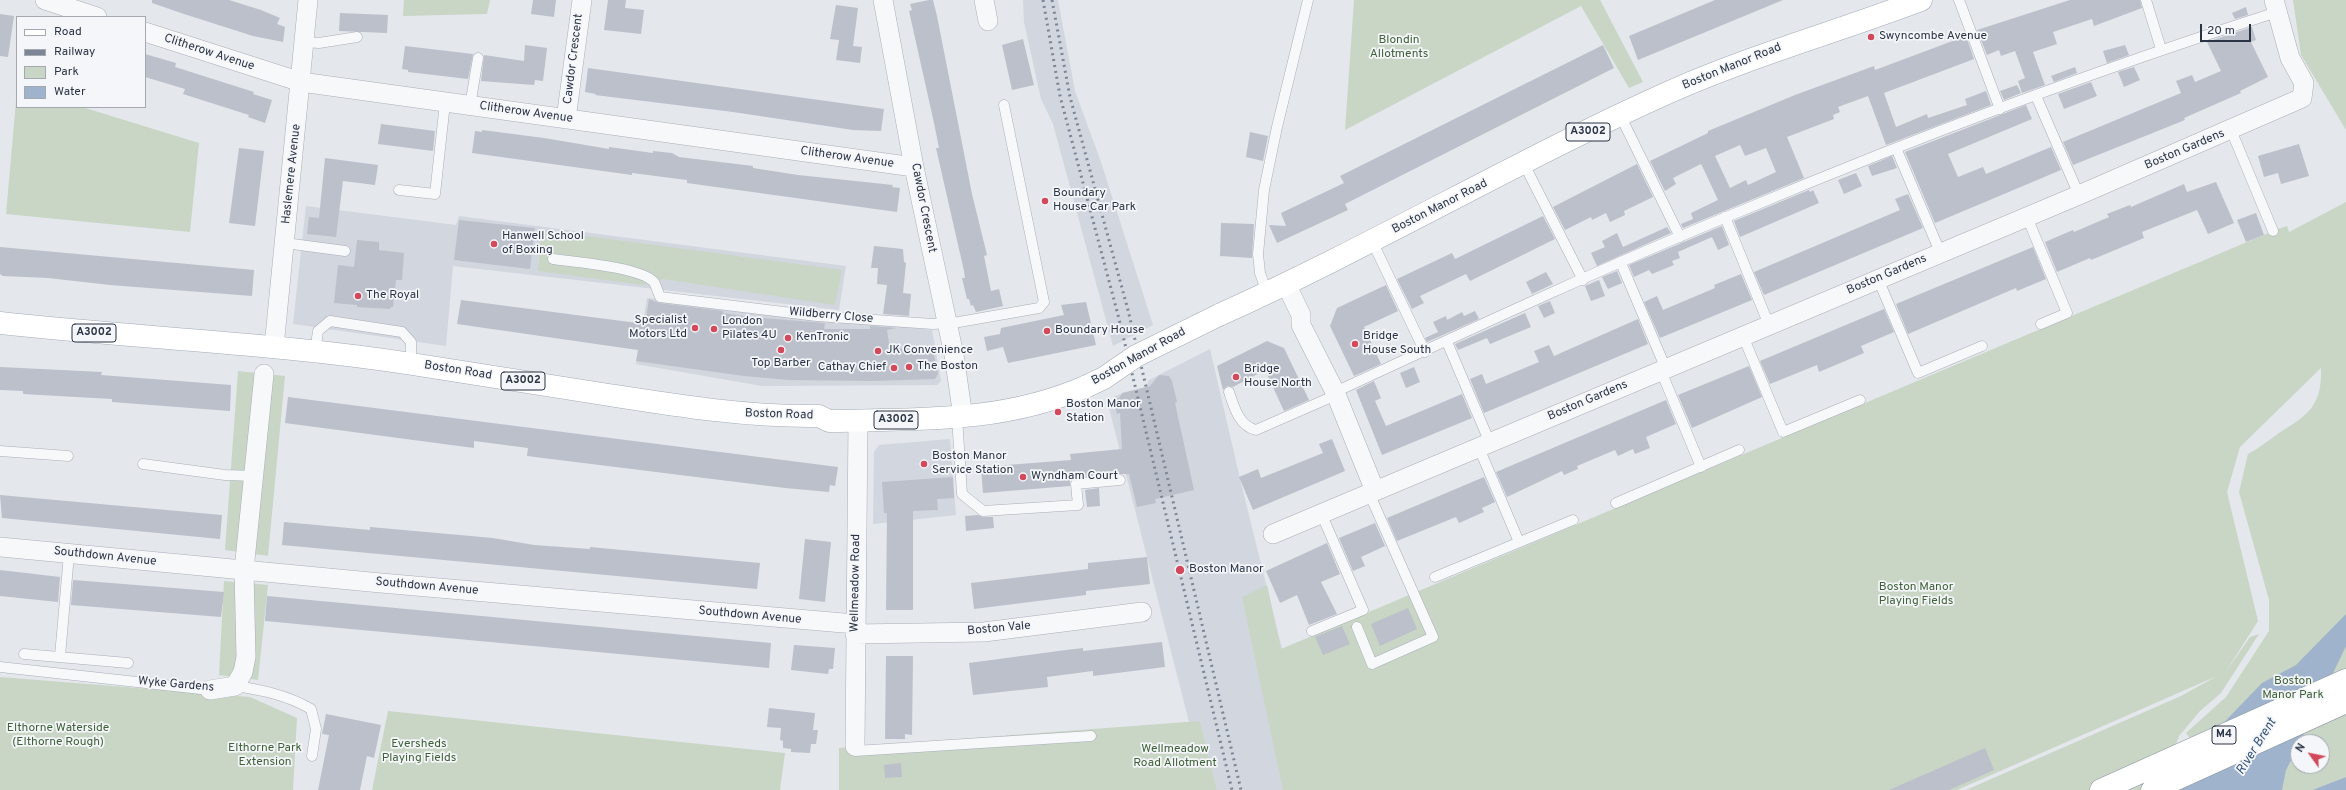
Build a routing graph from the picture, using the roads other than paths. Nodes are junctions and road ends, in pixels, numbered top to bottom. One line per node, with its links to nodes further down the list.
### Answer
1 (45, 0): 11 (street)
2 (308, 0): 15 (street, Haslemere Avenue)
3 (582, 0): 25 (street, Cawdor Crescent)
4 (883, 0): 29 (street, Cawdor Crescent)
5 (984, 0): 12 (street)
6 (1308, 0): 44 (lane)
7 (1921, 0): 24 (main road, Boston Manor Road / A3002)
8 (1959, 0): 23 (lane)
9 (2146, 0): 16 (lane)
10 (2276, 6): 16 (lane); 26 (street, Boston Gardens)
11 (95, 16)
12 (988, 21)
13 (146, 32): 18 (street, Clitherow Avenue)
14 (357, 38): 15 (lane)
15 (305, 42): 18 (street, Haslemere Avenue)
16 (2161, 49): 19 (lane)
17 (478, 58): 22 (lane)
18 (301, 82): 20 (street, Clitherow Avenue); 37 (street, Haslemere Avenue)
19 (2036, 96): 23 (lane); 31 (lane)
20 (445, 103): 22 (street, Clitherow Avenue); 30 (lane)
21 (1004, 105): 46 (lane)
22 (470, 106): 25 (street, Clitherow Avenue)
23 (2000, 109): 27 (lane)
24 (1620, 116): 28 (main road, Boston Manor Road / A3002); 35 (lane)
25 (566, 119): 29 (street, Clitherow Avenue)
26 (2231, 130): 31 (street, Boston Gardens); 34 (lane)
27 (1896, 148): 33 (lane); 39 (lane)
28 (1524, 164): 36 (main road, Boston Manor Road / A3002); 43 (lane)
29 (914, 167): 46 (street, Cawdor Crescent)
30 (399, 190)
31 (2079, 195): 32 (street, Boston Gardens)
32 (2027, 216): 39 (street, Boston Gardens); 47 (lane)
33 (1725, 217): 35 (lane); 48 (lane)
34 (2273, 231)
35 (1680, 237): 41 (lane)
36 (1372, 240): 44 (main road, Boston Manor Road / A3002); 54 (lane)
37 (285, 243): 38 (lane); 52 (street, Haslemere Avenue)
38 (345, 251)
39 (1940, 252): 42 (street, Boston Gardens)
40 (553, 259): 46 (lane, Wildberry Close)
41 (1621, 263): 43 (lane); 56 (lane)
42 (1878, 279): 48 (street, Boston Gardens); 51 (lane)
43 (1583, 280): 50 (lane)
44 (1276, 289): 59 (street); 61 (main road, Boston Manor Road / A3002, bridge)
45 (0, 323): 52 (main road, Boston Road / A3002)
46 (946, 323): 61 (street, Cawdor Crescent)
47 (2041, 324)
48 (1769, 325): 49 (street, Boston Gardens)
49 (1743, 336): 56 (street, Boston Gardens); 60 (lane)
50 (1447, 342): 54 (lane); 63 (lane)
51 (1982, 346)
52 (274, 347): 53 (main road, Boston Road / A3002)
53 (315, 352): 55 (main road, Boston Road / A3002); 55 (lane)
54 (1426, 352): 59 (lane)
55 (411, 364): 62 (main road, Boston Road / A3002)
56 (1664, 370): 63 (street, Boston Gardens); 68 (lane)
57 (264, 374): 69 (street)
58 (1229, 392): 59 (lane)
59 (1335, 393): 71 (street)
60 (1860, 400)
61 (960, 417): 62 (main road, Boston Road / A3002); 70 (lane)
62 (858, 420): 83 (street, Wellmeadow Road)
63 (1484, 445): 71 (street, Boston Gardens); 76 (lane)
64 (1739, 450): 68 (lane)
65 (0, 451): 66 (lane)
66 (68, 456)
67 (142, 464): 69 (lane)
68 (1701, 466): 72 (lane)
69 (254, 476): 79 (street)
70 (1120, 480)
71 (1372, 492): 73 (street, Boston Gardens); 82 (lane)
72 (1616, 502)
73 (1321, 513): 75 (street, Boston Gardens); 84 (lane)
74 (1572, 520): 76 (lane)
75 (1273, 534)
76 (1519, 542): 80 (lane)
77 (0, 547): 78 (street, Southdown Avenue)
78 (69, 554): 79 (street, Southdown Avenue); 86 (lane)
79 (244, 570): 83 (street, Southdown Avenue); 90 (street)
80 (1435, 577)
81 (1142, 612): 83 (street, Boston Vale)
82 (1357, 627)
83 (855, 629): 94 (street, Wellmeadow Road)
84 (1312, 631)
85 (24, 654): 86 (lane)
86 (60, 656): 87 (lane)
87 (128, 663)
88 (0, 667): 91 (lane, Wyke Gardens)
89 (2346, 680): 96 (main road, M4)
90 (235, 686): 91 (street, Wyke Gardens); 95 (lane)
91 (210, 690)
92 (2346, 702): 97 (main road, M4)
93 (1091, 736): 94 (lane)
94 (855, 746)
95 (312, 756)
96 (2101, 790)
97 (2152, 790)

